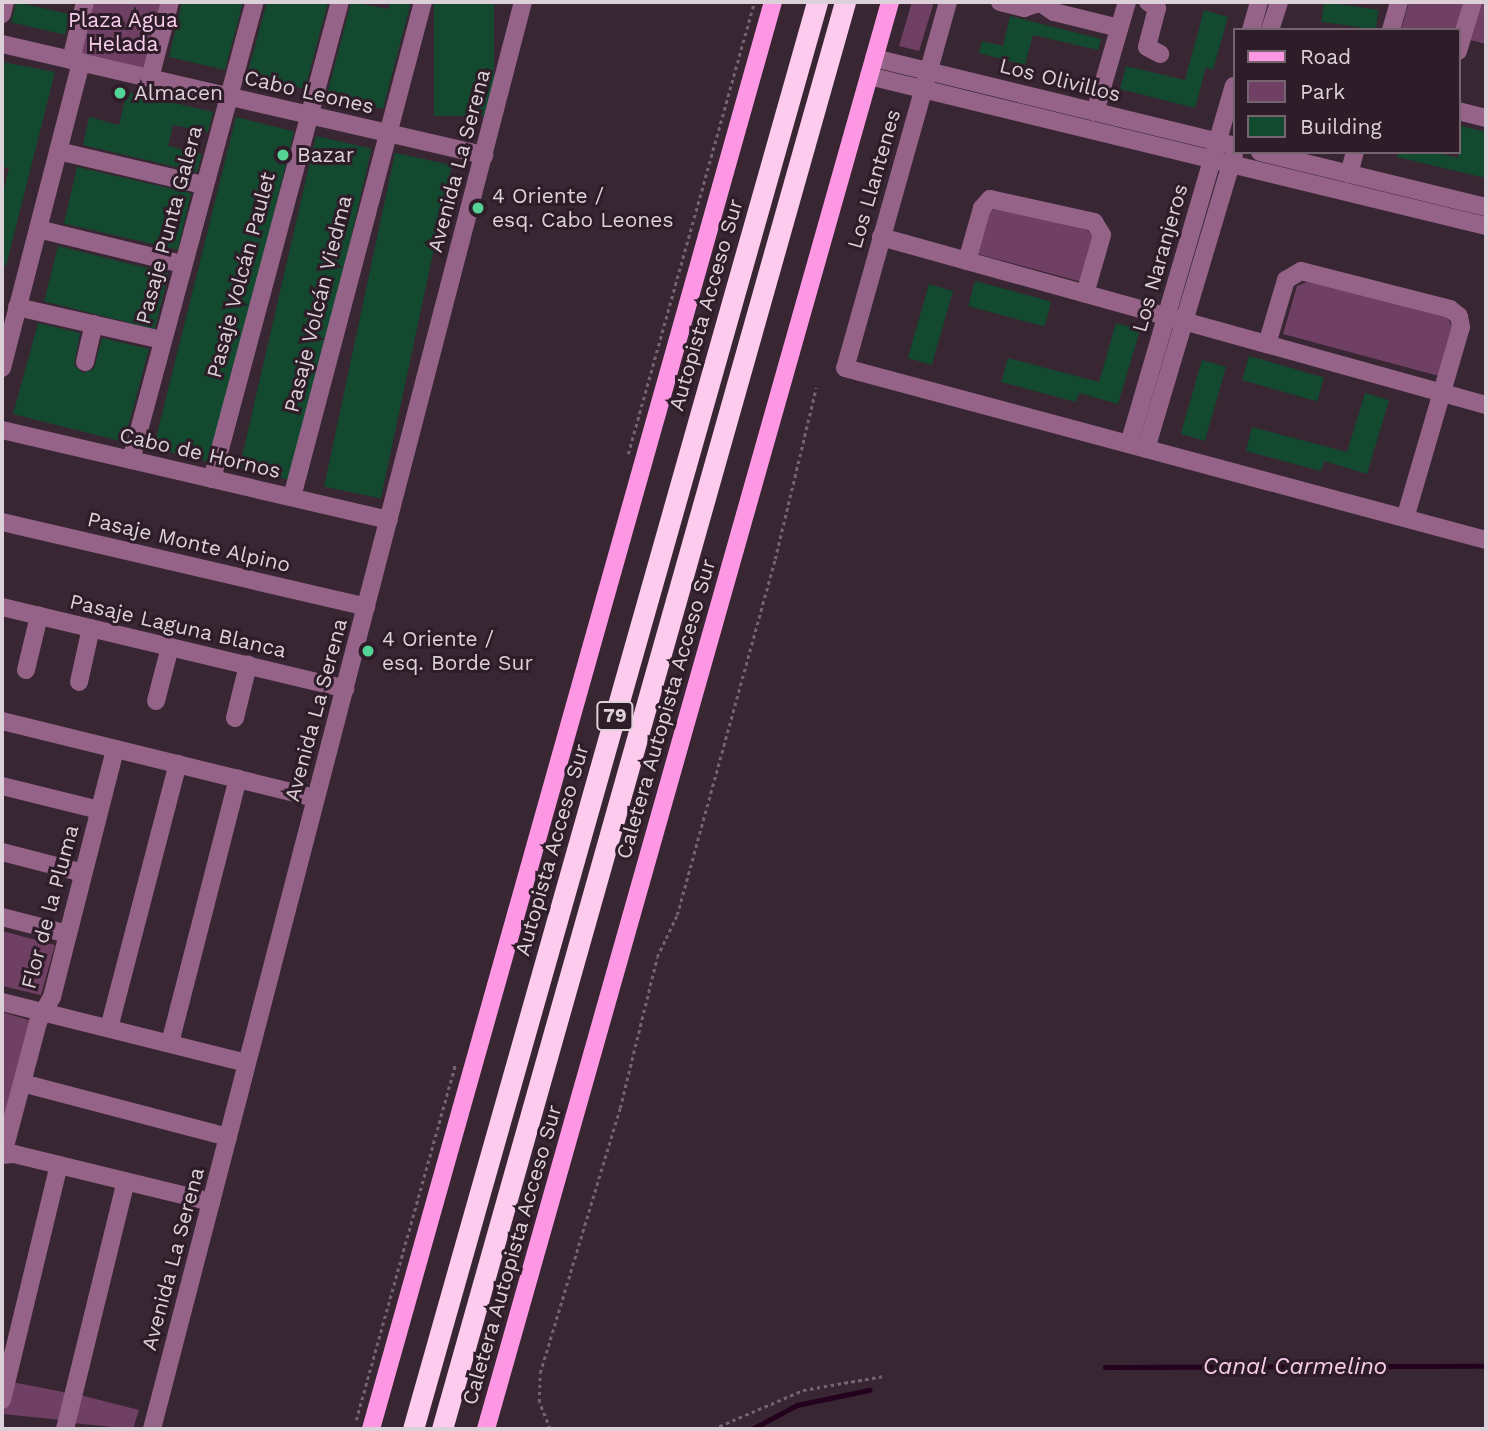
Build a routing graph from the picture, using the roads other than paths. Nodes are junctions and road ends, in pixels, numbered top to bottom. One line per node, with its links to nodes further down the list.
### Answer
1 (5, 2): 21 (street)
2 (85, 2): 30 (street)
3 (170, 2): 32 (street)
4 (255, 2): 34 (street, Pasaje Punta Galera)
5 (340, 2): 38 (street, Pasaje Volcán Paulet)
6 (423, 2): 40 (street, Pasaje Volcán Viedma)
7 (523, 2): 45 (street, Avenida La Serena)
8 (773, 2): 110 (main road)
9 (817, 2): 111 (highway, Autopista Acceso Sur / 79)
10 (845, 2): 112 (highway, 79)
11 (890, 2): 29 (main road, Caletera Autopista Acceso Sur)
12 (948, 2): 33 (street, Los Llantenes)
13 (1000, 2): 14 (street)
14 (1039, 2): 22 (street)
15 (1127, 2): 22 (street)
16 (1148, 2): 28 (street)
17 (1259, 2): 23 (street)
18 (1279, 2): 24 (street)
19 (1398, 2): 25 (street)
20 (1473, 2): 27 (street)
21 (2, 13)
22 (1119, 28): 36 (street)
23 (1252, 28)
24 (1271, 28)
25 (1392, 28)
26 (2, 44): 30 (street, Cabo Leones)
27 (1460, 44)
28 (1160, 54)
29 (874, 58): 31 (main road, Caletera Autopista Acceso Sur); 33 (street, Los Olivillos)
30 (76, 61): 32 (street, Cabo Leones); 41 (street)
31 (869, 75): 33 (street); 113 (main road, Caletera Autopista Acceso Sur)
32 (150, 78): 34 (street, Cabo Leones)
33 (925, 80): 36 (street, Los Olivillos); 42 (street); 51 (street, Los Llantenes)
34 (228, 96): 38 (street, Cabo Leones); 47 (street, Pasaje Punta Galera)
35 (1232, 103): 42 (street, Los Naranjeros)
36 (1095, 112): 42 (street, Los Olivillos)
37 (1460, 112): 39 (street)
38 (308, 115): 40 (street, Cabo Leones); 68 (street, Pasaje Volcán Paulet)
39 (1486, 118)
40 (387, 133): 45 (street, Cabo Leones); 69 (street, Pasaje Volcán Viedma)
41 (58, 151): 47 (street); 50 (street)
42 (1226, 153): 49 (street); 56 (street, Los Naranjeros); 57 (street, Los Naranjeros)
43 (1268, 154): 46 (street)
44 (1354, 154): 46 (street)
45 (484, 155): 71 (street, Avenida La Serena)
46 (1349, 174): 48 (street)
47 (203, 185): 53 (street, Pasaje Punta Galera)
48 (1486, 207)
49 (1486, 226)
50 (38, 229): 53 (street); 55 (street)
51 (881, 237): 52 (street); 66 (street, Los Llantenes)
52 (967, 261): 54 (street); 54 (street)
53 (182, 264): 59 (street, Pasaje Punta Galera)
54 (1085, 294): 56 (street)
55 (18, 307): 58 (street); 62 (street)
56 (1167, 316): 57 (street); 66 (street, Los Naranjeros)
57 (1184, 321): 60 (street); 66 (street, Los Naranjeros)
58 (94, 324): 59 (street); 61 (street)
59 (162, 340): 67 (street, Pasaje Punta Galera)
60 (1267, 344): 63 (street); 63 (street)
61 (85, 362)
62 (2, 368)
63 (1442, 393): 64 (street); 70 (street)
64 (1486, 405)
65 (2, 430): 67 (street, Cabo de Hornos)
66 (1138, 446): 70 (street)
67 (131, 460): 68 (street, Cabo de Hornos)
68 (212, 479): 69 (street, Cabo de Hornos)
69 (292, 497): 71 (street, Cabo de Hornos)
70 (1405, 518): 73 (street)
71 (389, 520): 75 (street, Avenida La Serena)
72 (2, 522): 75 (street, Pasaje Monte Alpino)
73 (1486, 540)
74 (2, 607): 76 (street, Pasaje Laguna Blanca)
75 (366, 607): 82 (street, Avenida La Serena)
76 (39, 616): 77 (street, Pasaje Laguna Blanca); 80 (street)
77 (91, 628): 78 (street, Pasaje Laguna Blanca); 81 (street)
78 (170, 647): 79 (street, Pasaje Laguna Blanca); 83 (street)
79 (248, 665): 82 (street, Pasaje Laguna Blanca); 84 (street)
80 (26, 670)
81 (79, 682)
82 (345, 689): 90 (street, Avenida La Serena)
83 (156, 701)
84 (235, 718)
85 (2, 721): 86 (street)
86 (115, 749): 87 (street); 91 (street, Flor de la Pluma)
87 (178, 764): 88 (street); 98 (street)
88 (238, 779): 90 (street); 99 (street)
89 (2, 786): 91 (street)
90 (316, 798): 100 (street, Avenida La Serena)
91 (99, 810): 93 (street, Flor de la Pluma)
92 (2, 852): 93 (street)
93 (83, 873): 95 (street, Flor de la Pluma)
94 (2, 917): 95 (street)
95 (68, 934): 97 (street, Flor de la Pluma)
96 (2, 1002): 97 (street)
97 (43, 1012): 98 (street); 101 (street, Flor de la Pluma)
98 (109, 1028): 99 (street)
99 (170, 1044): 100 (street)
100 (247, 1063): 102 (street, Avenida La Serena)
101 (22, 1083): 102 (street); 103 (street, Flor de la Pluma)
102 (228, 1137): 106 (street, Avenida La Serena)
103 (3, 1155): 104 (street)
104 (59, 1165): 105 (street); 107 (street)
105 (126, 1181): 106 (street); 108 (street)
106 (211, 1202): 109 (street, Avenida La Serena)
107 (2, 1400)
108 (65, 1429)
109 (152, 1429)
110 (371, 1429)
111 (413, 1429)
112 (442, 1429)
113 (486, 1429)

